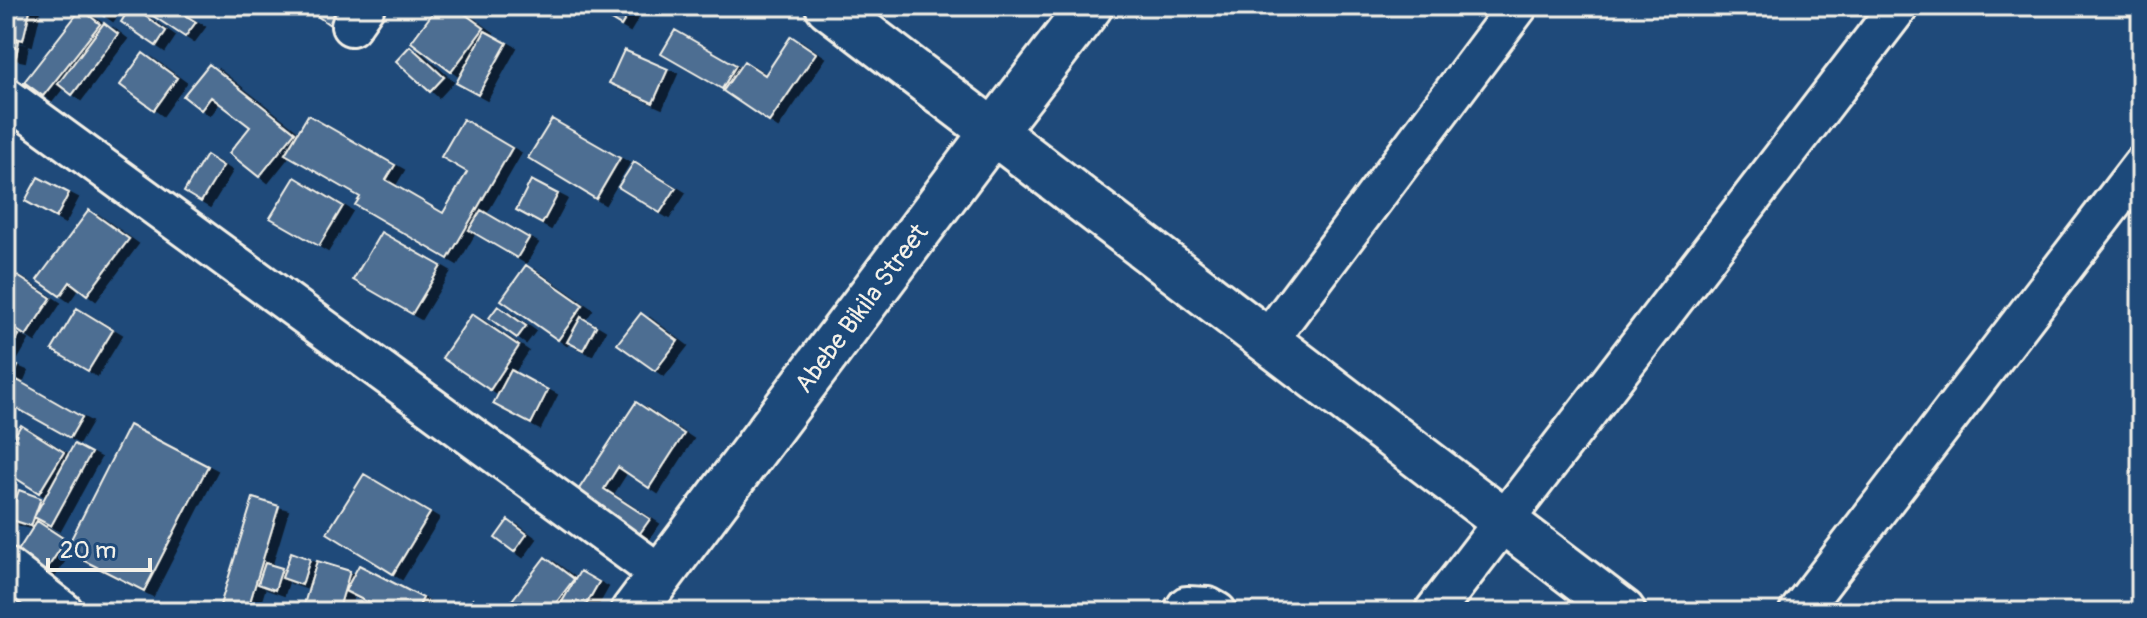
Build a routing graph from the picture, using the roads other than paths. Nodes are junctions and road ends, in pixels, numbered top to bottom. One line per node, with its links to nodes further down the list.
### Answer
1 (828, 6): 6 (street)
2 (1090, 6): 6 (street, Abebe Bikila Street)
3 (1518, 6): 8 (street)
4 (1899, 6): 9 (street)
5 (6, 97): 11 (street)
6 (993, 132): 8 (street); 11 (street, Abebe Bikila Street)
7 (2141, 166): 18 (street)
8 (1267, 341): 9 (street)
9 (1504, 521): 16 (street); 17 (street)
10 (6, 567): 12 (street)
11 (660, 574): 13 (street, Abebe Bikila Street)
12 (64, 612)
13 (633, 612)
14 (1183, 612): 15 (street)
15 (1217, 612)
16 (1434, 612)
17 (1623, 612)
18 (1799, 612)

